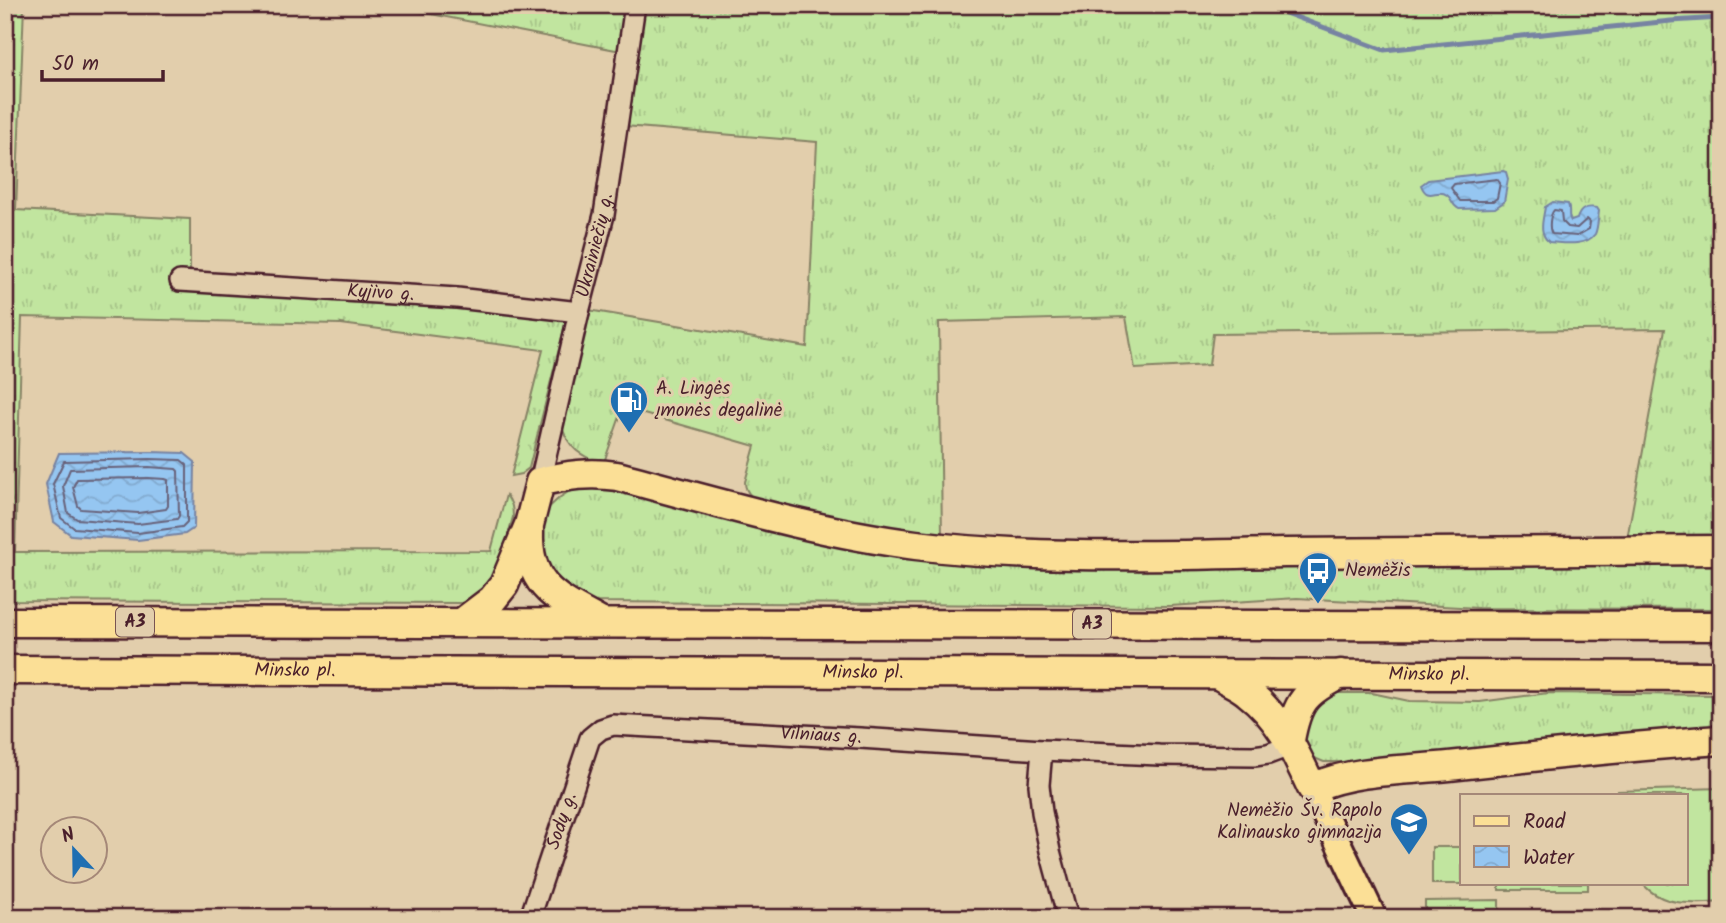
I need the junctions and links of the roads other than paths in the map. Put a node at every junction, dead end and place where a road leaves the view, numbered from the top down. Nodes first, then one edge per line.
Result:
1 (635, 5) edge
2 (180, 281) dead end
3 (579, 312) junction
4 (540, 482) junction
5 (529, 525) junction
6 (1721, 550) edge
7 (5, 622) edge
8 (463, 622) junction
9 (601, 623) junction
10 (1721, 626) edge
11 (5, 670) edge
12 (1216, 674) junction
13 (1341, 674) junction
14 (1721, 676) edge
15 (601, 729) joint
16 (1721, 740) edge
17 (1291, 743) junction
18 (1042, 750) junction
19 (1312, 788) junction
20 (530, 918) edge
21 (1068, 918) edge
22 (1374, 918) edge

1 - 3 street, Ukrainiečių g.
2 - 3 street, Kyjivo g.
3 - 4 street, Ukrainiečių g.
4 - 5 highway
4 - 6 highway
5 - 8 highway
5 - 9 highway
7 - 8 highway, A3
8 - 9 highway, A3
9 - 10 highway, A3
11 - 12 highway, Minsko pl.
12 - 13 highway, Minsko pl.
12 - 17 highway
13 - 14 highway, Minsko pl.
13 - 17 highway
15 - 18 street, Vilniaus g.
15 - 20 street, Sodų g.
16 - 19 highway
17 - 18 street, Vilniaus g.
17 - 19 highway
18 - 21 street
19 - 22 main road

